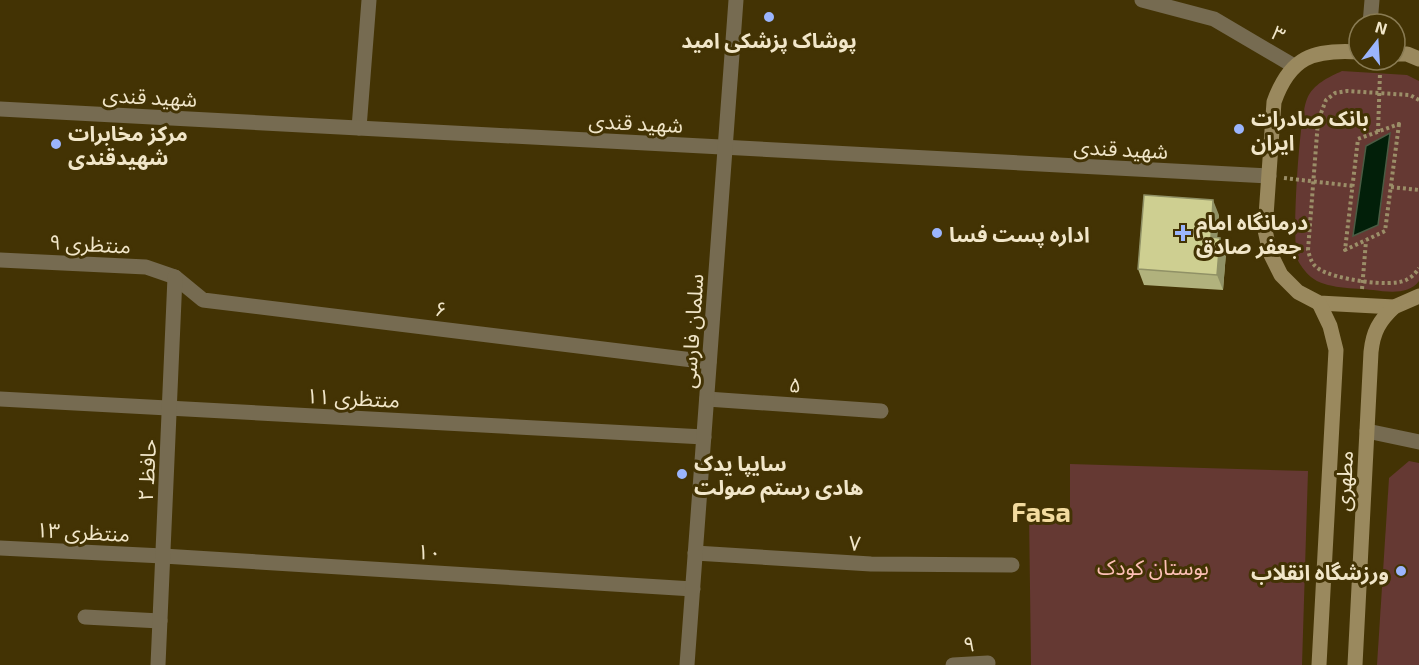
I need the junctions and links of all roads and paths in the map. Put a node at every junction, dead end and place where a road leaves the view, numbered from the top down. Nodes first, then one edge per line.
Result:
1 (369, 0) edge
2 (736, 0) edge
3 (1142, 0) edge
4 (1347, 51) edge
5 (1294, 66) junction
6 (1380, 73) dead end
7 (1379, 93) junction
8 (1419, 100) edge
9 (0, 110) edge
10 (359, 128) junction
11 (1378, 132) junction
12 (725, 148) junction
13 (1269, 177) junction
14 (1312, 181) junction
15 (1353, 186) junction
16 (1391, 187) junction
17 (1419, 190) edge
18 (1366, 240) junction
19 (0, 260) edge
20 (1419, 268) edge
21 (175, 277) junction
22 (1363, 281) junction
23 (1362, 289) dead end
24 (1419, 296) edge
25 (1319, 303) junction
26 (1394, 307) junction
27 (710, 362) junction
28 (0, 399) edge
29 (707, 399) junction
30 (170, 408) junction
31 (881, 411) dead end
32 (1367, 431) junction
33 (704, 437) junction
34 (1419, 442) edge
35 (0, 549) edge
36 (695, 553) junction
37 (163, 556) junction
38 (1012, 565) dead end
39 (693, 589) junction
40 (85, 617) dead end
41 (160, 621) junction
42 (988, 663) dead end
43 (158, 665) edge
44 (687, 665) edge
45 (953, 665) edge
46 (1319, 665) edge
47 (1355, 665) edge

1 - 10 street
2 - 12 street, سلمان فارسی
3 - 5 street, ۳
4 - 5 main road
5 - 13 main road
6 - 7 path
7 - 8 path
7 - 11 path
7 - 14 path
9 - 10 street, شهید قندی
10 - 12 street, شهید قندی
11 - 15 path
11 - 16 path
12 - 13 street, شهید قندی
12 - 27 street, سلمان فارسی
13 - 14 path
13 - 25 main road
14 - 15 path
14 - 22 path
15 - 18 path
16 - 17 path
16 - 18 path
18 - 22 path
19 - 21 street, منتظری ۹
20 - 22 path
21 - 27 street, ۶
21 - 30 street, حافظ ۲
22 - 23 path
24 - 26 main road
25 - 26 main road
25 - 46 main road, مطهری
26 - 32 main road, مطهری
27 - 29 street, سلمان فارسی
28 - 30 street, منتظری ۱۱
29 - 31 street, ۵
29 - 33 street, سلمان فارسی
30 - 33 street, منتظری ۱۱
30 - 37 street, حافظ ۲
32 - 34 street
32 - 47 main road, مطهری
33 - 36 street, سلمان فارسی
35 - 37 street, منتظری ۱۳
36 - 38 street, ۷
36 - 39 street, سلمان فارسی
37 - 39 street, ۱۰
37 - 41 street, حافظ ۲
39 - 44 street, سلمان فارسی
40 - 41 street
41 - 43 street, حافظ ۲
42 - 45 street, ۹

